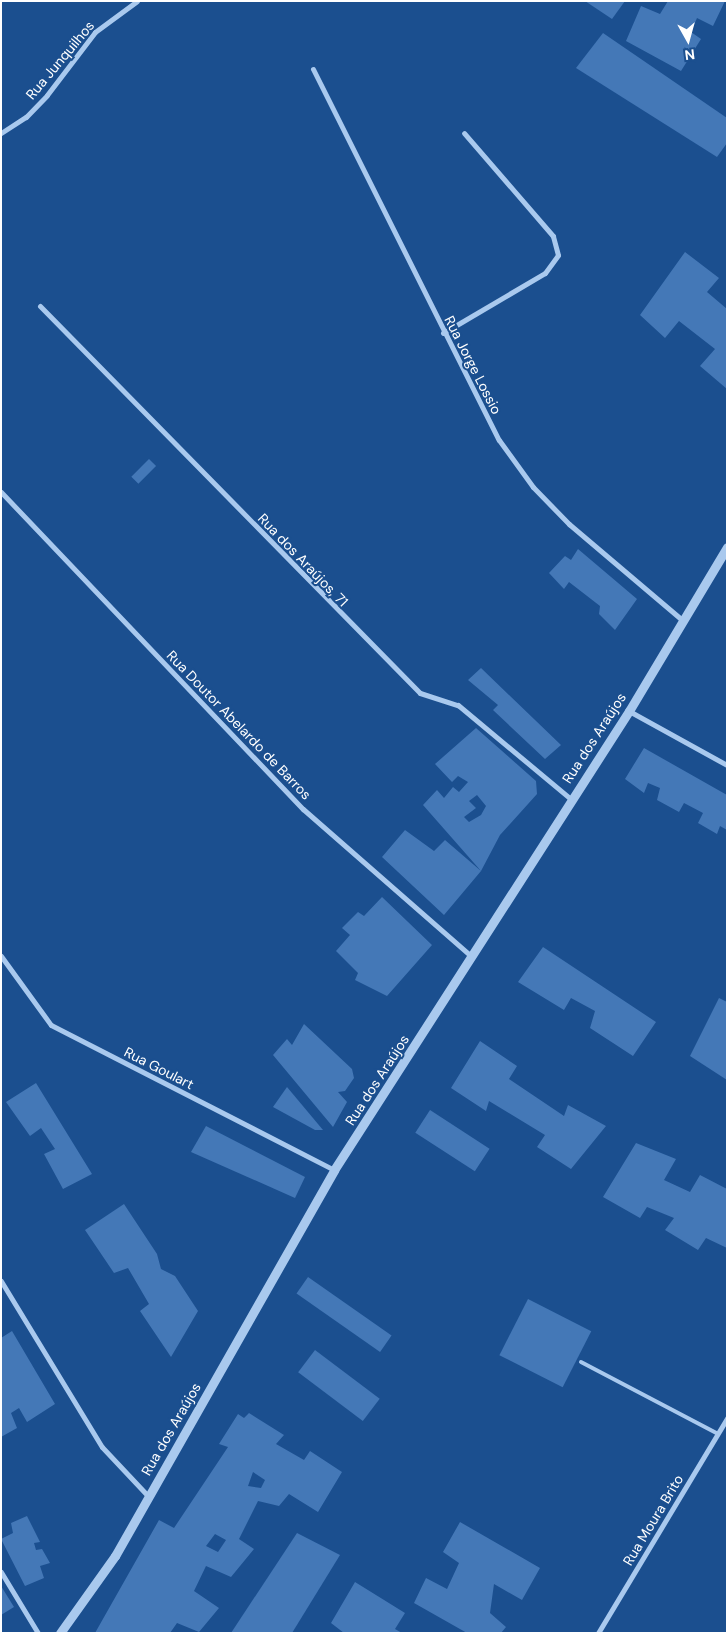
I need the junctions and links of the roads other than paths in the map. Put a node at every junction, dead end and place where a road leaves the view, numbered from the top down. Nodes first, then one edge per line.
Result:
1 (137, 1) edge
2 (313, 69) dead end
3 (1, 133) edge
4 (464, 133) dead end
5 (40, 306) dead end
6 (444, 333) junction
7 (1, 492) edge
8 (727, 547) edge
9 (682, 620) junction
10 (629, 711) junction
11 (727, 765) edge
12 (571, 799) junction
13 (1, 956) edge
14 (473, 958) junction
15 (334, 1170) junction
16 (1, 1281) edge
17 (581, 1362) dead end
18 (727, 1418) edge
19 (718, 1434) junction
20 (149, 1497) junction
21 (1, 1572) edge
22 (38, 1633) edge
23 (60, 1633) edge
24 (598, 1633) edge

1 - 3 street, Rua Junquilhos
2 - 6 street, Rua Jorge Lossio
4 - 6 street
5 - 12 street, Rua dos Araújos, 71
6 - 9 street, Rua Jorge Lossio
7 - 14 street, Rua Doutor Abelardo de Barros
8 - 9 street, Rua dos Araújos
9 - 10 street, Rua dos Araújos
10 - 11 street
10 - 12 street, Rua dos Araújos
12 - 14 street, Rua dos Araújos
13 - 15 street, Rua Goulart
14 - 15 street, Rua dos Araújos
15 - 20 street, Rua dos Araújos
16 - 20 street
17 - 19 lane
18 - 19 street, Rua Moura Brito
19 - 24 street, Rua Moura Brito
20 - 23 street, Rua dos Araújos
21 - 22 street

